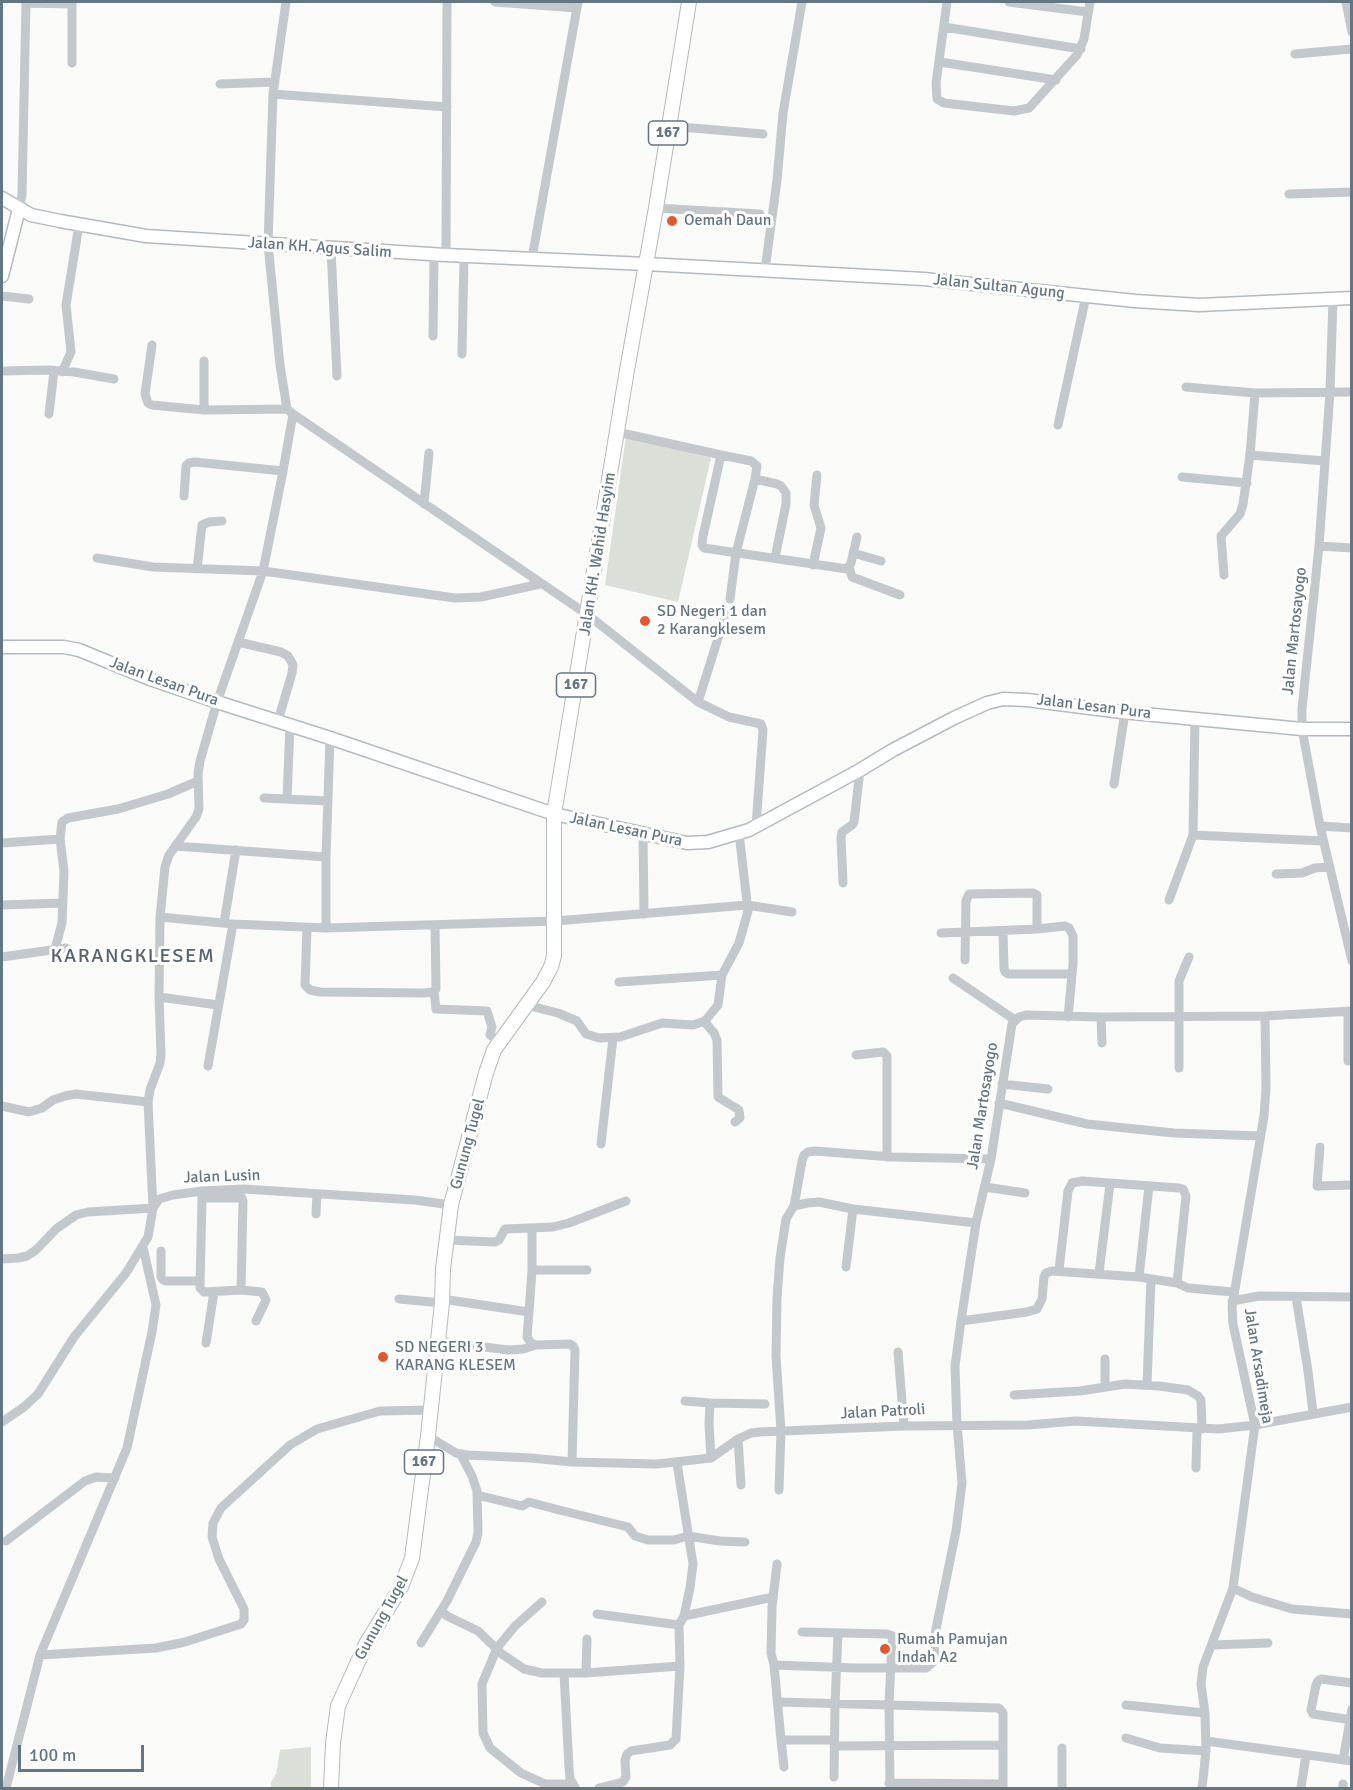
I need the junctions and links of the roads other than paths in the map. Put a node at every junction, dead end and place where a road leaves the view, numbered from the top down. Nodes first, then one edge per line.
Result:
1 (26, 2) edge
2 (286, 2) edge
3 (447, 2) edge
4 (495, 2) edge
5 (689, 2) edge
6 (802, 2) edge
7 (947, 2) edge
8 (1009, 2) edge
9 (1090, 2) edge
10 (1346, 2) edge
11 (578, 4) edge
12 (1088, 12) junction
13 (944, 27) junction
14 (1352, 32) edge
15 (1081, 49) junction
16 (1352, 49) edge
17 (1295, 54) dead end
18 (940, 62) junction
19 (72, 63) dead end
20 (1056, 80) junction
21 (275, 82) junction
22 (220, 84) dead end
23 (273, 94) junction
24 (447, 107) junction
25 (669, 126) junction
26 (763, 134) dead end
27 (1352, 192) edge
28 (1289, 194) dead end
29 (2, 198) edge
30 (656, 208) junction
31 (19, 209) junction
32 (760, 214) dead end
33 (79, 225) junction
34 (268, 244) junction
35 (331, 249) junction
36 (440, 255) junction
37 (464, 256) junction
38 (532, 258) junction
39 (646, 264) junction
40 (765, 270) junction
41 (2, 276) edge
42 (2, 296) edge
43 (1086, 296) junction
44 (1352, 298) edge
45 (29, 299) dead end
46 (1333, 299) junction
47 (433, 336) dead end
48 (152, 345) dead end
49 (462, 354) dead end
50 (204, 362) dead end
51 (2, 371) edge
52 (58, 371) junction
53 (337, 376) dead end
54 (114, 379) dead end
55 (1186, 387) dead end
56 (1330, 392) junction
57 (1352, 392) edge
58 (1255, 393) junction
59 (204, 410) junction
60 (290, 411) junction
61 (49, 414) dead end
62 (1058, 426) dead end
63 (618, 432) junction
64 (429, 453) dead end
65 (721, 455) junction
66 (1250, 455) junction
67 (1325, 461) junction
68 (284, 471) junction
69 (817, 475) dead end
70 (1182, 477) dead end
71 (755, 479) junction
72 (1246, 483) junction
73 (184, 496) dead end
74 (424, 504) junction
75 (222, 521) dead end
76 (856, 537) dead end
77 (1319, 546) junction
78 (1352, 548) edge
79 (736, 552) junction
80 (853, 553) junction
81 (97, 558) dead end
82 (775, 558) junction
83 (881, 561) dead end
84 (813, 565) junction
85 (849, 567) junction
86 (196, 568) junction
87 (263, 571) junction
88 (1224, 575) dead end
89 (540, 584) junction
90 (900, 595) dead end
91 (730, 599) dead end
92 (726, 613) dead end
93 (588, 615) junction
94 (238, 642) junction
95 (2, 647) edge
96 (217, 702) junction
97 (698, 702) junction
98 (1125, 712) junction
99 (1195, 719) junction
100 (278, 721) junction
101 (290, 725) junction
102 (1302, 729) junction
103 (1352, 729) edge
104 (330, 738) junction
105 (860, 770) junction
106 (198, 781) junction
107 (1114, 783) dead end
108 (264, 798) dead end
109 (286, 799) junction
110 (328, 801) junction
111 (554, 814) junction
112 (756, 826) junction
113 (1320, 826) junction
114 (1352, 828) edge
115 (643, 833) junction
116 (739, 833) junction
117 (1193, 835) junction
118 (60, 838) junction
119 (1323, 840) junction
120 (2, 843) edge
121 (175, 846) junction
122 (236, 850) junction
123 (326, 857) junction
124 (1330, 867) junction
125 (1276, 874) dead end
126 (843, 883) dead end
127 (1169, 900) dead end
128 (62, 903) junction
129 (2, 905) edge
130 (747, 905) junction
131 (792, 912) dead end
132 (644, 914) junction
133 (160, 917) junction
134 (556, 921) junction
135 (228, 923) junction
136 (435, 925) junction
137 (308, 928) junction
138 (326, 928) junction
139 (1037, 929) junction
140 (1003, 931) junction
141 (966, 932) junction
142 (941, 933) dead end
143 (66, 948) dead end
144 (55, 949) junction
145 (2, 957) edge
146 (1189, 957) dead end
147 (965, 960) dead end
148 (1352, 961) edge
149 (1072, 974) junction
150 (722, 975) junction
151 (952, 978) dead end
152 (619, 982) dead end
153 (435, 991) junction
154 (159, 997) junction
155 (218, 1005) junction
156 (526, 1005) junction
157 (1350, 1011) edge
158 (1265, 1016) junction
159 (1068, 1017) junction
160 (1101, 1017) junction
161 (1178, 1017) junction
162 (1015, 1020) junction
163 (704, 1022) junction
164 (613, 1038) junction
165 (499, 1041) junction
166 (1102, 1043) dead end
167 (856, 1055) dead end
168 (1348, 1061) dead end
169 (208, 1066) dead end
170 (1179, 1068) dead end
171 (1002, 1084) junction
172 (1048, 1089) dead end
173 (482, 1090) joint
174 (148, 1102) junction
175 (999, 1103) junction
176 (2, 1106) edge
177 (735, 1122) dead end
178 (1260, 1136) junction
179 (601, 1144) dead end
180 (1320, 1147) dead end
181 (887, 1157) junction
182 (991, 1159) junction
183 (1110, 1184) junction
184 (1352, 1185) edge
185 (1149, 1186) junction
186 (986, 1187) junction
187 (1025, 1193) dead end
188 (317, 1194) junction
189 (202, 1195) junction
190 (626, 1201) dead end
191 (451, 1205) junction
192 (794, 1206) junction
193 (153, 1208) junction
194 (853, 1209) junction
195 (316, 1214) dead end
196 (976, 1223) junction
197 (532, 1228) junction
198 (446, 1240) junction
199 (142, 1247) junction
200 (161, 1251) dead end
201 (2, 1259) edge
202 (846, 1267) dead end
203 (532, 1270) junction
204 (587, 1270) dead end
205 (1059, 1270) junction
206 (1099, 1273) junction
207 (1139, 1278) junction
208 (1151, 1279) junction
209 (200, 1281) junction
210 (1177, 1282) junction
211 (242, 1290) junction
212 (214, 1292) junction
213 (1233, 1297) junction
214 (1296, 1297) junction
215 (1352, 1297) edge
216 (399, 1299) dead end
217 (442, 1301) junction
218 (529, 1312) junction
219 (256, 1321) dead end
220 (961, 1321) junction
221 (438, 1341) junction
222 (206, 1343) dead end
223 (536, 1345) junction
224 (898, 1352) dead end
225 (1105, 1359) dead end
226 (1147, 1384) junction
227 (1105, 1386) junction
228 (1014, 1395) dead end
229 (685, 1401) dead end
230 (710, 1403) junction
231 (765, 1404) dead end
232 (1352, 1407) edge
233 (430, 1410) junction
234 (1313, 1413) junction
235 (2, 1422) edge
236 (957, 1424) junction
237 (1254, 1425) junction
238 (904, 1426) junction
239 (1200, 1429) junction
240 (781, 1431) junction
241 (428, 1436) junction
242 (738, 1439) junction
243 (461, 1455) junction
244 (711, 1458) junction
245 (572, 1462) junction
246 (677, 1463) junction
247 (1196, 1468) dead end
248 (115, 1478) junction
249 (741, 1485) dead end
250 (779, 1490) dead end
251 (477, 1495) junction
252 (688, 1536) junction
253 (6, 1542) dead end
254 (745, 1542) dead end
255 (777, 1564) dead end
256 (1233, 1588) junction
257 (773, 1597) junction
258 (542, 1602) dead end
259 (441, 1611) junction
260 (597, 1614) dead end
261 (1352, 1614) edge
262 (684, 1616) junction
263 (679, 1625) junction
264 (802, 1632) dead end
265 (838, 1633) junction
266 (898, 1638) junction
267 (587, 1639) dead end
268 (934, 1639) junction
269 (421, 1642) dead end
270 (1268, 1643) dead end
271 (1212, 1646) junction
272 (497, 1648) junction
273 (40, 1654) junction
274 (774, 1665) junction
275 (680, 1666) junction
276 (837, 1666) junction
277 (891, 1667) junction
278 (586, 1673) junction
279 (564, 1674) junction
280 (1352, 1683) edge
281 (778, 1702) junction
282 (889, 1704) junction
283 (835, 1705) junction
284 (1126, 1705) dead end
285 (1352, 1709) edge
286 (1205, 1713) junction
287 (1351, 1720) edge
288 (1126, 1738) dead end
289 (781, 1740) junction
290 (834, 1743) junction
291 (1003, 1745) junction
292 (889, 1746) junction
293 (1206, 1746) junction
294 (1062, 1748) dead end
295 (1306, 1755) junction
296 (1347, 1761) edge
297 (784, 1767) dead end
298 (834, 1777) dead end
299 (575, 1786) edge
300 (890, 1786) edge
301 (1003, 1786) edge
302 (6, 1788) edge
303 (331, 1788) edge
304 (599, 1788) edge
305 (1062, 1788) edge
306 (1202, 1788) edge
307 (1301, 1788) edge

1 - 19 street
1 - 31 street
2 - 21 street
3 - 24 street
4 - 11 street
5 - 25 main road, Jalan KH. Wahid Hasyim / 167
6 - 40 street
7 - 13 street
8 - 12 street
9 - 12 street
10 - 14 street
11 - 38 street
12 - 15 street
13 - 15 street
13 - 18 street
15 - 20 street
16 - 17 street
18 - 20 street
18 - 20 street
21 - 22 street
21 - 23 street
23 - 24 street
23 - 34 street
24 - 36 street
25 - 26 street
25 - 30 main road, Jalan KH. Wahid Hasyim / 167
27 - 28 street
29 - 31 street, Jalan KH. Agus Salim
30 - 32 street
30 - 39 main road, Jalan KH. Wahid Hasyim / 167
31 - 33 street, Jalan KH. Agus Salim
31 - 41 street
33 - 34 street, Jalan KH. Agus Salim
33 - 52 street
34 - 35 street, Jalan KH. Agus Salim
34 - 60 street
35 - 36 street, Jalan KH. Agus Salim
35 - 53 street
36 - 37 street, Jalan KH. Agus Salim
36 - 47 street
37 - 38 street, Jalan KH. Agus Salim
37 - 49 street
38 - 39 street, Jalan KH. Agus Salim
39 - 40 street, Jalan Sultan Agung
39 - 63 main road, Jalan KH. Wahid Hasyim / 167
40 - 43 street, Jalan Sultan Agung
42 - 45 street
43 - 46 street, Jalan Sultan Agung
43 - 62 street
44 - 46 street, Jalan Sultan Agung
46 - 56 street, Jalan Martosayogo
48 - 59 street
50 - 59 street
51 - 52 street
52 - 54 street
52 - 61 street
55 - 58 street
56 - 57 street
56 - 58 street
56 - 67 street, Jalan Martosayogo
58 - 66 street
59 - 60 street
60 - 68 street
60 - 74 street
63 - 65 street
63 - 93 main road, Jalan KH. Wahid Hasyim / 167
64 - 74 street
65 - 71 street
65 - 79 street
66 - 67 street
66 - 72 street
67 - 77 street, Jalan Martosayogo
68 - 73 street
68 - 87 street
69 - 84 street
70 - 72 street
71 - 79 street
71 - 82 street
72 - 88 street
74 - 89 street
75 - 86 street
76 - 80 street
77 - 78 street
77 - 102 street, Jalan Martosayogo
79 - 82 street
79 - 91 street
80 - 83 street
80 - 85 street
81 - 86 street
82 - 84 street
84 - 85 street
85 - 90 street
86 - 87 street
87 - 89 street
87 - 94 street
89 - 93 street
92 - 97 street
93 - 97 street
93 - 111 main road, Jalan KH. Wahid Hasyim / 167
94 - 96 street
94 - 100 street
95 - 96 street, Jalan Lesan Pura
96 - 100 street, Jalan Lesan Pura
96 - 106 street
97 - 112 street
98 - 99 street, Jalan Lesan Pura
98 - 105 street, Jalan Lesan Pura
98 - 107 street
99 - 102 street, Jalan Lesan Pura
99 - 117 street
100 - 101 street, Jalan Lesan Pura
101 - 104 street, Jalan Lesan Pura
101 - 109 street
102 - 103 street, Jalan Lesan Pura
102 - 113 street, Jalan Martosayogo
104 - 110 street
104 - 111 street, Jalan Lesan Pura
105 - 112 street, Jalan Lesan Pura
105 - 126 street
106 - 118 street
106 - 121 street
108 - 109 street
109 - 110 street
110 - 123 street
111 - 115 street, Jalan Lesan Pura
111 - 134 main road, Jalan KH. Wahid Hasyim / 167
112 - 116 street, Jalan Lesan Pura
113 - 114 street
113 - 119 street, Jalan Martosayogo
115 - 116 street, Jalan Lesan Pura
115 - 132 street
116 - 130 street
117 - 119 street
117 - 127 street
118 - 120 street
118 - 128 street
119 - 124 street, Jalan Martosayogo
121 - 122 street
121 - 133 street
122 - 123 street
122 - 135 street
123 - 138 street
124 - 125 street
124 - 148 street, Jalan Martosayogo
128 - 129 street
128 - 144 street
130 - 131 street
130 - 132 street
130 - 150 street
132 - 134 street
133 - 135 street
133 - 154 street
134 - 136 street
134 - 156 main road, Jalan KH. Wahid Hasyim / 167
135 - 137 street
135 - 155 street
136 - 138 street
136 - 153 street
137 - 138 street
137 - 153 street
139 - 140 street
139 - 141 street
139 - 149 street
140 - 141 street
140 - 149 street
141 - 142 street
141 - 147 street
143 - 144 street
144 - 145 street
146 - 161 street
149 - 159 street
150 - 152 street
150 - 163 street
151 - 162 street
153 - 165 street
154 - 155 street
154 - 174 street
155 - 169 street
156 - 164 street
156 - 165 main road, Jalan KH. Wahid Hasyim / 167
157 - 158 street
157 - 168 street
158 - 161 street
158 - 178 street, Jalan Arsadimeja
159 - 160 street
159 - 162 street
160 - 161 street
160 - 166 street
161 - 170 street
162 - 171 street, Jalan Martosayogo
163 - 164 street
163 - 177 street
164 - 179 street
165 - 173 main road, Jalan KH. Wahid Hasyim / 167
167 - 181 street
171 - 172 street
171 - 175 street, Jalan Martosayogo
173 - 191 main road, Gunung Tugel / 167
174 - 176 street
174 - 193 street
175 - 178 street
175 - 182 street, Jalan Martosayogo
178 - 213 street, Jalan Arsadimeja
180 - 184 street
181 - 182 street
181 - 192 street
182 - 186 street, Jalan Martosayogo
183 - 185 street
183 - 205 street
183 - 206 street
185 - 207 street
185 - 210 street
186 - 187 street
186 - 196 street, Jalan Martosayogo
188 - 189 street, Jalan Lusin
188 - 191 street, Jalan Lusin
188 - 195 street
189 - 193 street, Jalan Lusin
189 - 209 street
189 - 211 street
190 - 197 street
191 - 198 main road, Gunung Tugel / 167
192 - 194 street
192 - 240 street
193 - 199 street
193 - 201 street
194 - 196 street
194 - 202 street
196 - 220 street, Jalan Martosayogo
197 - 198 street
197 - 203 street
198 - 217 main road, Gunung Tugel / 167
199 - 235 street
199 - 248 street
200 - 209 street
203 - 204 street
203 - 218 street
205 - 206 street
205 - 220 street
206 - 207 street
207 - 208 street
208 - 210 street
208 - 226 street
209 - 212 street
210 - 213 street
211 - 212 street
211 - 219 street
212 - 222 street
213 - 214 street
213 - 237 street, Jalan Arsadimeja
214 - 215 street
214 - 234 street
216 - 217 street
217 - 218 street
217 - 221 main road, Gunung Tugel / 167
218 - 223 street
220 - 236 street, Jalan Martosayogo
221 - 223 street
221 - 233 main road, Gunung Tugel / 167
223 - 245 street
224 - 238 street
225 - 227 street
226 - 227 street
226 - 239 street
227 - 228 street
229 - 230 street
230 - 231 street
230 - 244 street
232 - 234 street, Jalan Patroli
233 - 241 main road, Gunung Tugel / 167
233 - 273 street
234 - 237 street, Jalan Patroli
236 - 238 street, Jalan Patroli
236 - 239 street, Jalan Patroli
236 - 268 street, Jalan Martosayogo
237 - 239 street, Jalan Patroli
237 - 256 street, Jalan Arsadimeja
238 - 240 street, Jalan Patroli
239 - 247 street
240 - 242 street, Jalan Patroli
240 - 250 street
241 - 243 street, Jalan Patroli
241 - 303 main road, Gunung Tugel / 167
242 - 244 street, Jalan Patroli
242 - 249 street
243 - 245 street, Jalan Patroli
243 - 251 street
244 - 246 street, Jalan Patroli
245 - 246 street, Jalan Patroli
246 - 252 street
248 - 253 street
248 - 273 street
251 - 252 street
251 - 259 street
252 - 254 street
252 - 262 street
255 - 257 street
256 - 261 street
256 - 271 street, Jalan Arsadimeja
257 - 262 street
257 - 274 street
258 - 272 street
259 - 269 street
259 - 272 street
260 - 263 street
262 - 263 street
263 - 275 street
264 - 265 street
265 - 266 street
265 - 276 street
266 - 268 street
266 - 277 street
267 - 278 street
268 - 277 street, Jalan Martosayogo
270 - 271 street
271 - 286 street, Jalan Arsadimeja
272 - 279 street
272 - 299 street
273 - 302 street
274 - 276 street
274 - 281 street
275 - 278 street
275 - 304 street
276 - 277 street
276 - 283 street
277 - 282 street
278 - 279 street
279 - 299 street
280 - 287 street
281 - 283 street
281 - 289 street
282 - 283 street
282 - 291 street
282 - 292 street
283 - 290 street
284 - 286 street
285 - 287 street
286 - 293 street, Jalan Arsadimeja
287 - 296 street
288 - 293 street
289 - 290 street
289 - 297 street
290 - 292 street
290 - 298 street
291 - 292 street
291 - 301 street
292 - 300 street
293 - 295 street
293 - 306 street, Jalan Arsadimeja
294 - 305 street
295 - 296 street
295 - 307 street
300 - 301 street

